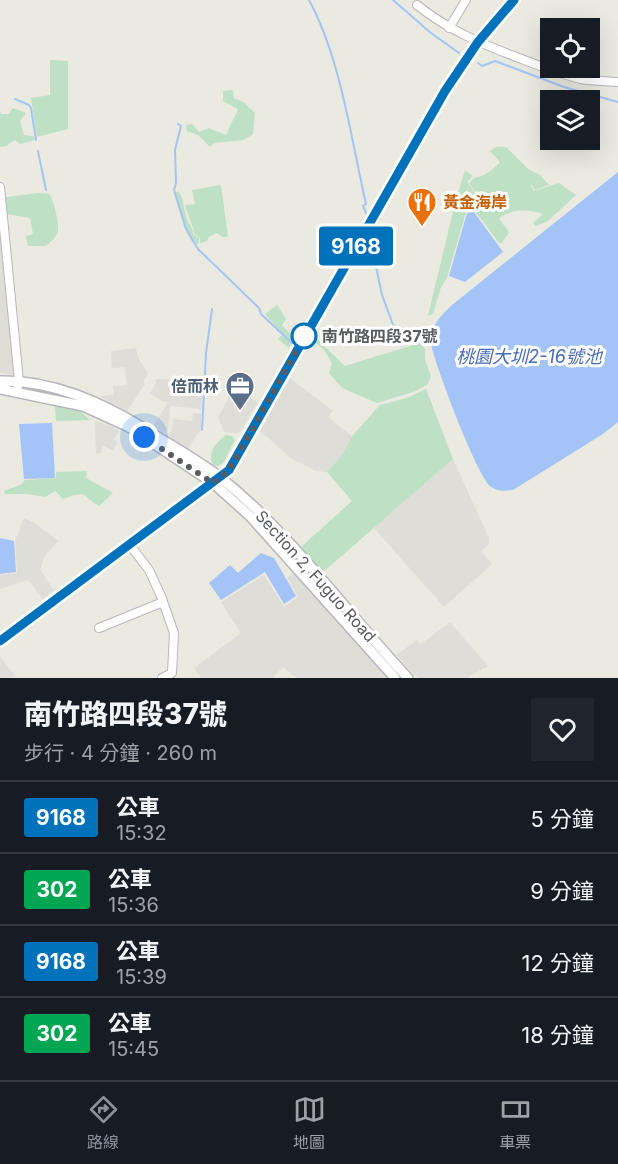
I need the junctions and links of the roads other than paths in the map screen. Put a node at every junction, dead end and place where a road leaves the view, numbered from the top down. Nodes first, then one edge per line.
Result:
1 (466, 0) edge
2 (514, 0) edge
3 (417, 5) dead end
4 (449, 28) junction
5 (478, 42) junction
6 (618, 82) edge
7 (0, 187) edge
8 (0, 381) edge
9 (19, 381) junction
10 (0, 389) edge
11 (17, 391) junction
12 (217, 480) junction
13 (130, 545) junction
14 (163, 602) junction
15 (99, 628) dead end
16 (0, 641) edge
17 (162, 678) edge
18 (395, 678) edge
19 (408, 678) edge

1 - 4 street
2 - 5 street
3 - 4 street
4 - 5 street
5 - 6 street
5 - 12 street
7 - 9 street
8 - 9 street
9 - 11 street
9 - 12 street
10 - 11 street
11 - 12 street
12 - 13 street
12 - 18 street, Section 2, Fuguo Road
12 - 19 street, Section 2, Fuguo Road
13 - 14 street
13 - 16 street
14 - 15 street
14 - 17 street

